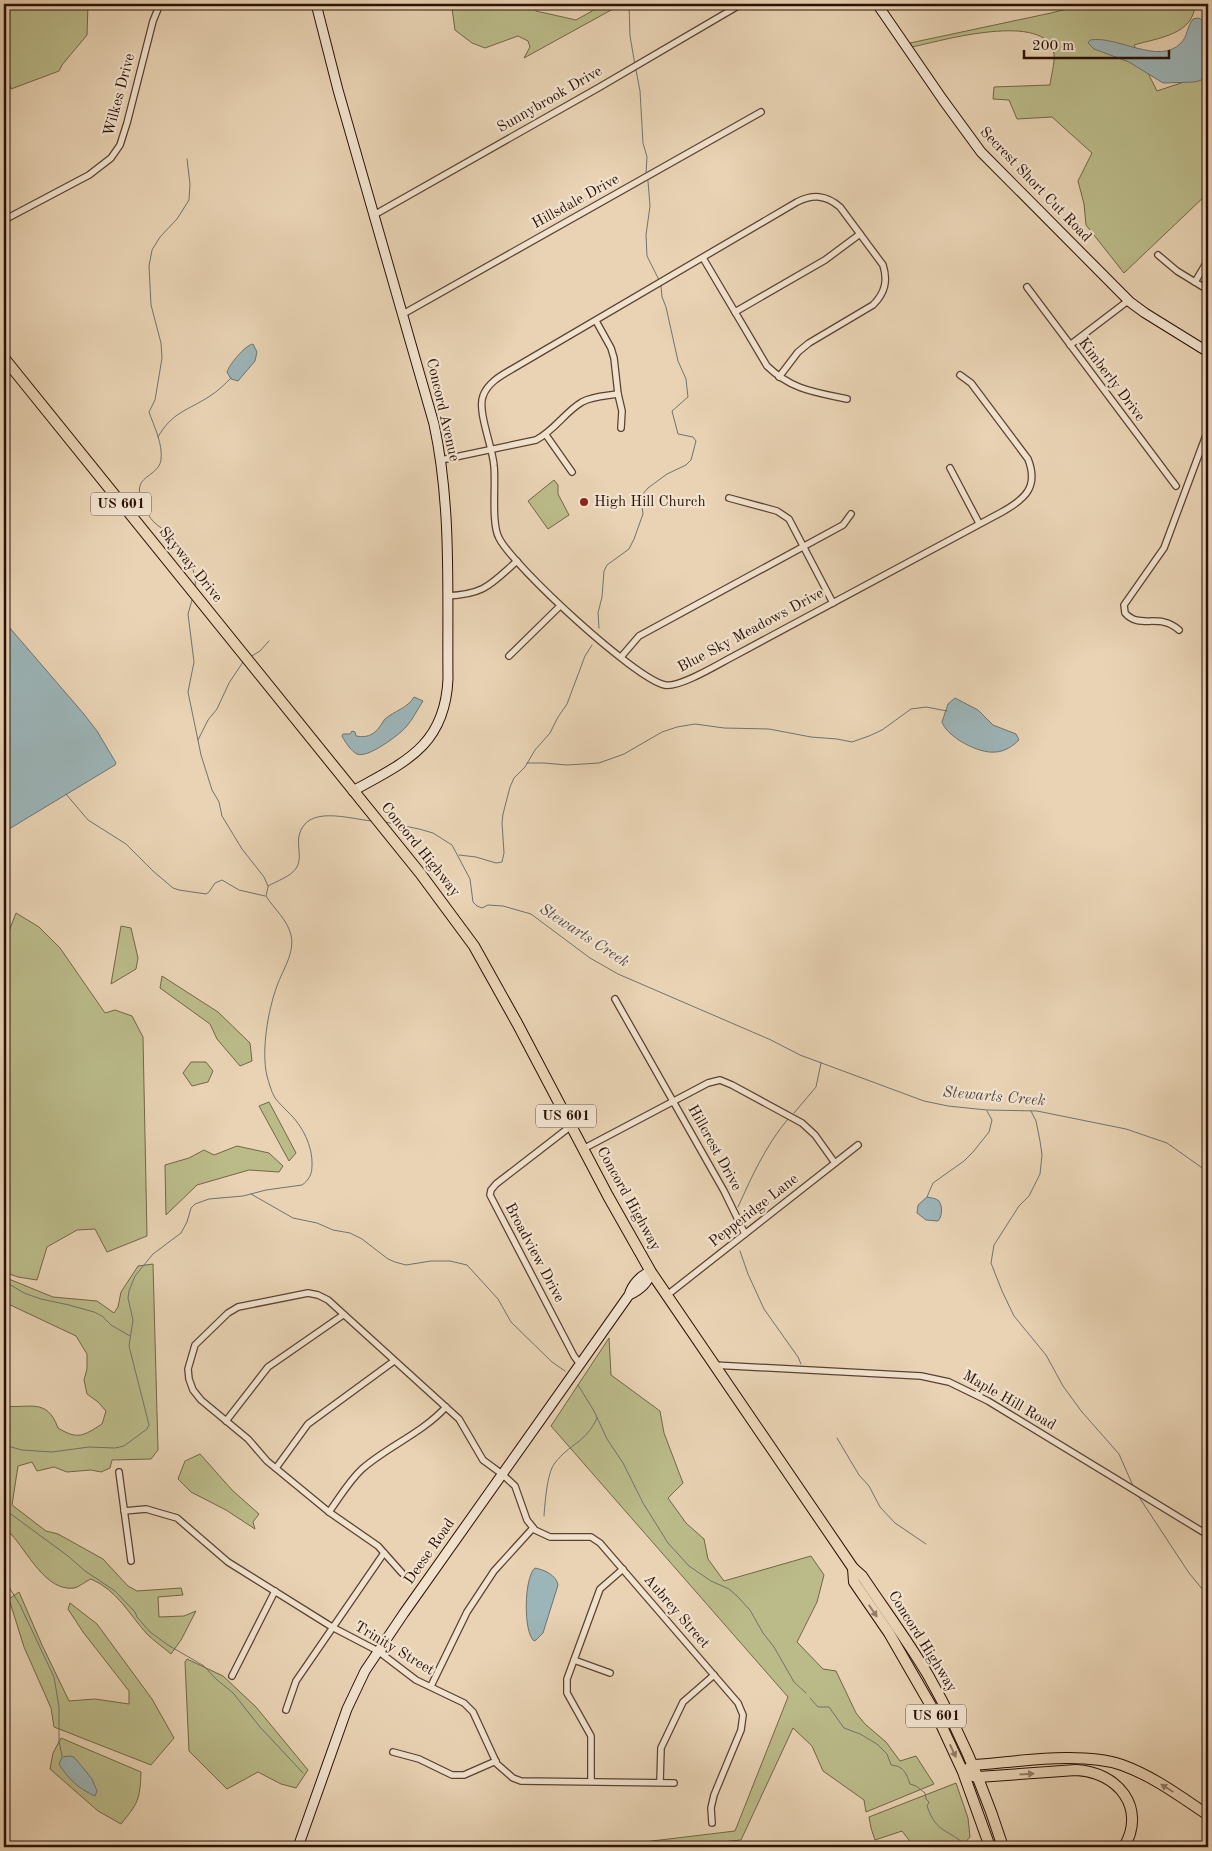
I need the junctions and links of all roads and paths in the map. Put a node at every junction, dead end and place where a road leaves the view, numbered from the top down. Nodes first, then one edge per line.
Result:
1 (160, 4) edge
2 (316, 4) edge
3 (877, 4) edge
4 (738, 6) dead end
5 (761, 112) dead end
6 (374, 215) junction
7 (4, 220) edge
8 (860, 234) junction
9 (1158, 255) dead end
10 (703, 258) junction
11 (1208, 260) edge
12 (1195, 282) junction
13 (1027, 287) dead end
14 (1208, 290) edge
15 (1129, 300) junction
16 (735, 312) junction
17 (403, 314) junction
18 (596, 321) junction
19 (1070, 344) junction
20 (1208, 352) edge
21 (4, 358) edge
22 (960, 375) dead end
23 (778, 377) junction
24 (618, 394) junction
25 (847, 399) dead end
26 (621, 428) dead end
27 (1208, 430) edge
28 (546, 435) junction
29 (492, 450) junction
30 (441, 460) junction
31 (950, 468) dead end
32 (572, 472) dead end
33 (1176, 486) dead end
34 (730, 498) dead end
35 (851, 514) dead end
36 (979, 523) junction
37 (804, 546) junction
38 (517, 561) junction
39 (447, 596) junction
40 (833, 603) junction
41 (560, 606) junction
42 (1179, 630) dead end
43 (509, 656) dead end
44 (621, 658) junction
45 (353, 791) junction
46 (615, 999) dead end
47 (673, 1102) junction
48 (571, 1126) junction
49 (858, 1145) dead end
50 (583, 1149) junction
51 (835, 1163) junction
52 (746, 1234) junction
53 (652, 1272) junction
54 (666, 1296) junction
55 (343, 1315) junction
56 (394, 1361) junction
57 (580, 1364) junction
58 (713, 1365) junction
59 (446, 1407) junction
60 (226, 1420) junction
61 (276, 1468) junction
62 (119, 1472) dead end
63 (502, 1474) junction
64 (124, 1510) junction
65 (330, 1512) junction
66 (533, 1528) junction
67 (1208, 1535) edge
68 (384, 1553) junction
69 (131, 1561) dead end
70 (852, 1568) junction
71 (623, 1569) junction
72 (402, 1572) dead end
73 (275, 1590) junction
74 (332, 1627) junction
75 (378, 1652) junction
76 (574, 1660) junction
77 (610, 1673) dead end
78 (714, 1675) junction
79 (232, 1676) dead end
80 (431, 1686) junction
81 (286, 1710) dead end
82 (393, 1752) dead end
83 (496, 1761) junction
84 (973, 1765) junction
85 (963, 1772) junction
86 (978, 1777) junction
87 (591, 1781) junction
88 (660, 1782) junction
89 (674, 1783) dead end
90 (1208, 1815) edge
91 (712, 1823) dead end
92 (298, 1847) edge
93 (990, 1847) edge
94 (1003, 1847) edge
95 (1124, 1847) edge

1 - 7 street, Wilkes Drive
2 - 6 street, Concord Avenue
3 - 15 street, Secrest Short Cut Road
4 - 6 street, Sunnybrook Drive
5 - 17 street, Hillsdale Drive
6 - 17 street, Concord Avenue
8 - 10 street, Blue Sky Meadows Drive
8 - 16 street
8 - 23 street, Blue Sky Meadows Drive
9 - 12 street
10 - 16 street
10 - 18 street, Blue Sky Meadows Drive
11 - 12 street
12 - 14 street
13 - 19 street, Kimberly Drive
15 - 19 street
15 - 20 street, Secrest Short Cut Road
16 - 23 street
17 - 30 street, Concord Avenue
18 - 24 street
18 - 29 street, Blue Sky Meadows Drive
19 - 33 street, Kimberly Drive
21 - 45 highway, Skyway Drive / US 601
22 - 36 street, Blue Sky Meadows Drive
23 - 25 street
24 - 26 street
24 - 28 street
27 - 42 street
28 - 29 street
28 - 32 street
29 - 30 street
29 - 38 street, Blue Sky Meadows Drive
30 - 39 street, Concord Avenue
31 - 36 street
34 - 37 street
35 - 37 street
36 - 40 street, Blue Sky Meadows Drive
37 - 40 street
37 - 44 street
38 - 39 street
38 - 41 street, Blue Sky Meadows Drive
39 - 45 street, Concord Avenue
40 - 44 street, Blue Sky Meadows Drive
41 - 43 street
41 - 44 street, Blue Sky Meadows Drive
45 - 48 highway, Concord Highway / US 601
46 - 47 street, Hillcrest Drive
47 - 50 street
47 - 51 street
47 - 52 street, Hillcrest Drive
48 - 50 highway, Concord Highway / US 601
48 - 57 street, Broadview Drive
49 - 51 street, Pepperidge Lane
50 - 53 highway, Concord Highway / US 601
51 - 52 street, Pepperidge Lane
52 - 54 street, Pepperidge Lane
53 - 54 highway, Concord Highway / US 601
53 - 57 street, Deese Road
54 - 58 highway, Concord Highway / US 601
55 - 56 street
55 - 60 street
55 - 60 street
56 - 59 street
56 - 61 street
57 - 63 street, Deese Road
58 - 67 street, Maple Hill Road
58 - 70 highway, Concord Highway / US 601
59 - 63 street
59 - 65 street
60 - 61 street
61 - 65 street
62 - 64 street
63 - 66 street
63 - 75 street, Deese Road
64 - 69 street
64 - 73 street, Trinity Street
65 - 68 street
66 - 71 street, Aubrey Street
66 - 80 street
68 - 72 street
68 - 74 street
70 - 84 highway, Concord Highway / US 601
70 -> 85 highway, Concord Highway / US 601
71 - 76 street
71 - 78 street, Aubrey Street
73 - 74 street, Trinity Street
73 - 79 street
74 - 75 street, Trinity Street
74 - 81 street
75 - 80 street, Trinity Street
75 - 92 street, Deese Road
76 - 77 street
76 - 87 street
78 - 88 street
78 - 91 street, Aubrey Street
80 - 83 street, Trinity Street
82 - 83 street
83 - 87 street, Trinity Street
84 - 85 highway
84 - 86 highway, Concord Highway / US 601
90 -> 84 highway
85 - 86 highway
85 - 93 highway, Concord Highway / US 601
86 - 94 highway, Concord Highway / US 601
86 -> 95 highway
87 - 88 street, Trinity Street
88 - 89 street, Trinity Street

